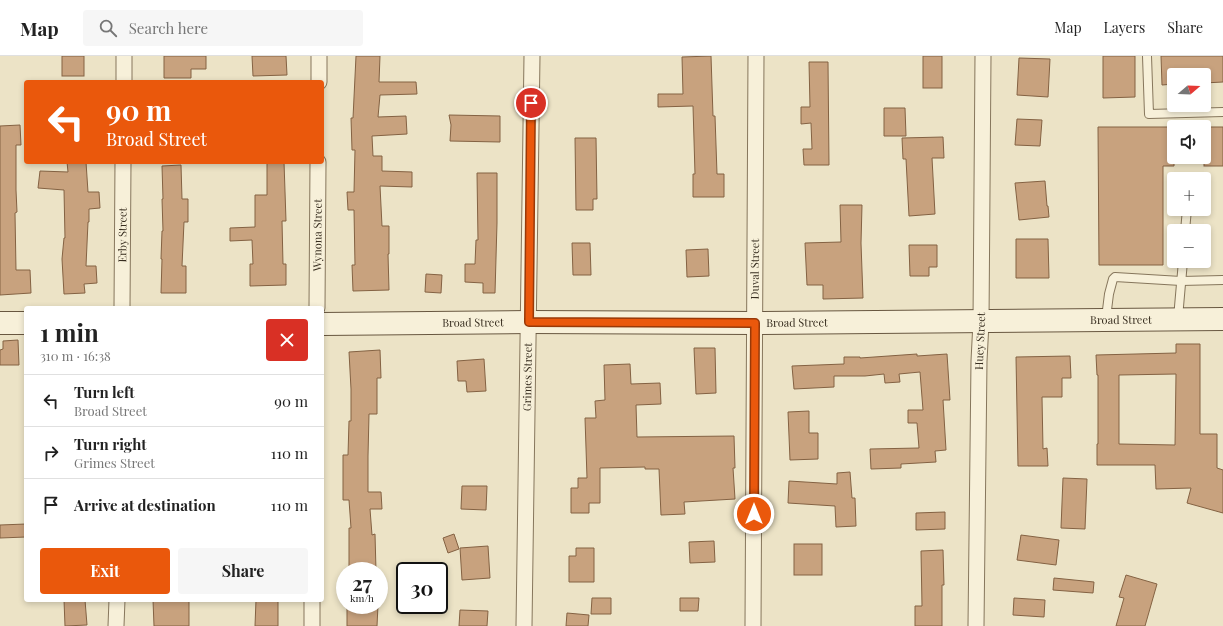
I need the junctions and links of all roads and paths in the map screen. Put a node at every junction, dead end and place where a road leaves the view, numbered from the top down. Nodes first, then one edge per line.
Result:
1 (124, 56) edge
2 (319, 56) edge
3 (532, 56) edge
4 (756, 56) edge
5 (983, 56) edge
6 (1147, 56) edge
7 (124, 80) edge
8 (319, 80) edge
9 (1223, 112) edge
10 (123, 164) edge
11 (318, 164) edge
12 (1182, 268) edge
13 (1223, 280) edge
14 (1181, 281) junction
15 (122, 306) edge
16 (317, 306) edge
17 (1223, 319) edge
18 (1106, 320) junction
19 (1178, 320) junction
20 (529, 322) junction
21 (981, 322) junction
22 (0, 323) edge
23 (24, 323) edge
24 (755, 323) junction
25 (324, 324) edge
26 (117, 602) edge
27 (312, 602) edge
28 (116, 626) edge
29 (312, 626) edge
30 (524, 626) edge
31 (753, 626) edge
32 (976, 626) edge

1 - 7 street
2 - 8 street
3 - 20 street, Grimes Street
4 - 24 street, Duval Street
5 - 21 street, Huey Street
6 - 9 lane
10 - 15 street, Erby Street
11 - 16 street, Wynona Street
12 - 14 lane
13 - 14 lane
14 - 18 lane
14 - 19 lane
17 - 19 street, Broad Street
18 - 19 street, Broad Street
18 - 21 street, Broad Street
20 - 24 street, Broad Street
20 - 25 street, Broad Street
20 - 30 street, Grimes Street
21 - 24 street, Broad Street
21 - 32 street, Huey Street
22 - 23 street
24 - 31 street, Duval Street
26 - 28 street
27 - 29 street

